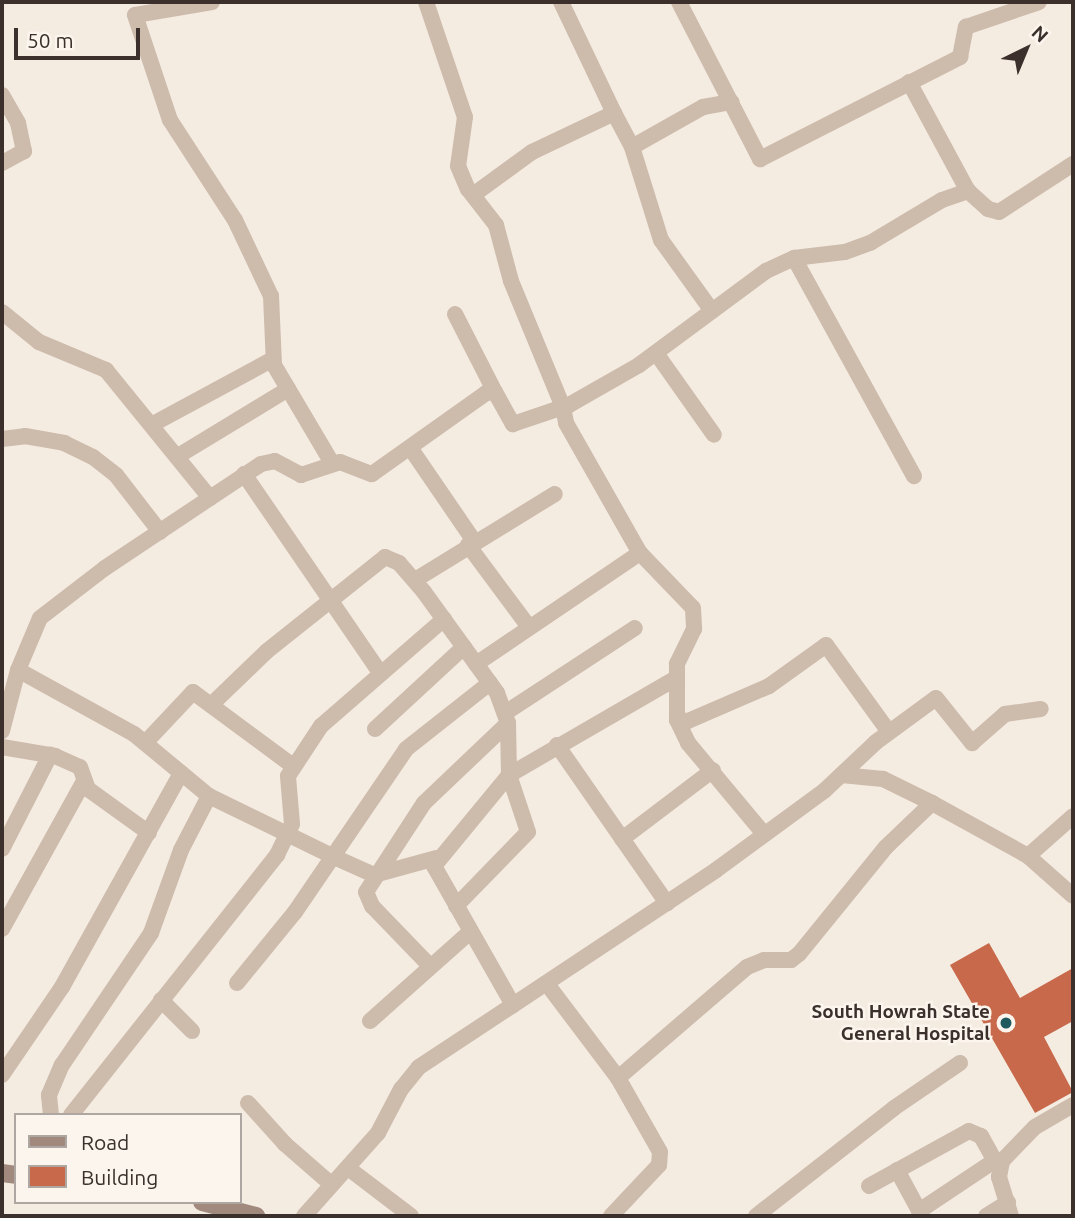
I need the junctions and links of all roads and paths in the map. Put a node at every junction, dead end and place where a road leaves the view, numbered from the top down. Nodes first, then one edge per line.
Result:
1 (212, 2) edge
2 (426, 2) edge
3 (561, 2) edge
4 (679, 2) edge
5 (1039, 2) edge
6 (909, 82) junction
7 (2, 95) edge
8 (732, 102) junction
9 (614, 113) junction
10 (632, 147) junction
11 (2, 163) edge
12 (1073, 164) edge
13 (968, 191) junction
14 (473, 195) junction
15 (794, 258) junction
16 (712, 312) junction
17 (2, 313) edge
18 (455, 314) dead end
19 (656, 352) junction
20 (273, 359) junction
21 (288, 389) junction
22 (495, 392) junction
23 (564, 407) junction
24 (153, 424) junction
25 (714, 435) dead end
26 (2, 439) edge
27 (411, 449) junction
28 (178, 456) junction
29 (332, 463) junction
30 (244, 474) junction
31 (914, 476) dead end
32 (555, 494) dead end
33 (209, 498) junction
34 (160, 532) junction
35 (471, 543) junction
36 (640, 553) junction
37 (415, 580) junction
38 (330, 600) junction
39 (444, 620) junction
40 (529, 627) junction
41 (635, 628) dead end
42 (464, 647) junction
43 (476, 664) junction
44 (18, 670) junction
45 (381, 674) junction
46 (676, 678) junction
47 (490, 683) junction
48 (212, 704) junction
49 (1041, 709) dead end
50 (506, 718) junction
51 (677, 720) junction
52 (375, 729) dead end
53 (2, 732) edge
54 (889, 732) junction
55 (145, 743) junction
56 (557, 745) junction
57 (2, 747) edge
58 (50, 755) junction
59 (293, 766) junction
60 (713, 770) junction
61 (181, 773) junction
62 (509, 775) junction
63 (841, 775) junction
64 (83, 783) junction
65 (209, 796) junction
66 (932, 803) junction
67 (1073, 816) edge
68 (149, 833) junction
69 (764, 834) junction
70 (288, 836) junction
71 (622, 839) junction
72 (2, 849) edge
73 (1028, 856) junction
74 (334, 857) junction
75 (436, 858) junction
76 (374, 875) junction
77 (1073, 897) edge
78 (667, 903) junction
79 (456, 906) junction
80 (2, 929) edge
81 (471, 931) junction
82 (430, 966) junction
83 (237, 982) dead end
84 (547, 984) junction
85 (161, 1000) junction
86 (513, 1004) junction
87 (370, 1021) dead end
88 (192, 1031) dead end
89 (960, 1063) dead end
90 (2, 1074) edge
91 (618, 1078) junction
92 (248, 1103) dead end
93 (1073, 1105) edge
94 (51, 1113) edge
95 (73, 1113) edge
96 (997, 1165) junction
97 (348, 1168) junction
98 (897, 1170) junction
99 (332, 1185) junction
100 (869, 1186) dead end
101 (210, 1204) edge
102 (1010, 1209) edge
103 (921, 1213) edge
104 (256, 1216) edge
105 (304, 1216) edge
106 (411, 1216) edge
107 (611, 1216) edge
108 (756, 1216) edge
109 (986, 1216) edge

1 - 20 street
2 - 14 street
3 - 9 street
4 - 8 street
5 - 6 street
6 - 8 street
6 - 13 street
7 - 11 street
8 - 10 street
9 - 10 street
9 - 14 street
10 - 16 street
12 - 13 street
13 - 15 street
14 - 23 street
15 - 16 street
15 - 31 street
16 - 19 street
17 - 24 street
18 - 22 street
19 - 23 street
19 - 25 street
20 - 21 street
20 - 24 street
21 - 28 street
21 - 29 street
22 - 23 street
22 - 27 street
23 - 36 street
24 - 28 street
26 - 34 street
27 - 29 street
27 - 35 street
28 - 33 street
29 - 30 street
30 - 33 street
30 - 38 street
32 - 35 street
33 - 34 street
34 - 44 street
35 - 37 street
35 - 40 street
36 - 40 street
36 - 46 street
37 - 38 street
37 - 39 street
38 - 45 street
38 - 48 street
39 - 42 street
39 - 45 street
40 - 43 street
41 - 50 street
42 - 43 street
42 - 52 street
43 - 47 street
44 - 53 street
44 - 55 street
45 - 59 street
46 - 51 street
46 - 56 street
47 - 50 street
47 - 74 street
48 - 55 street
48 - 59 street
49 - 54 street
50 - 62 street
50 - 76 street
51 - 54 street
51 - 60 street
54 - 63 street
55 - 61 street
56 - 62 street
56 - 71 street
57 - 58 street
58 - 64 street
58 - 72 street
59 - 70 street
60 - 69 street
60 - 71 street
61 - 65 street
61 - 68 street
62 - 75 street
62 - 79 street
63 - 66 street
63 - 69 street
64 - 68 street
64 - 80 street
65 - 70 street
65 - 94 street
66 - 73 street
66 - 91 street
67 - 73 street
68 - 90 street
69 - 78 street
70 - 74 street
70 - 85 street
71 - 78 street
73 - 77 street
74 - 76 street
74 - 83 street
75 - 76 street
75 - 79 street
76 - 82 street
78 - 84 street
79 - 81 street
81 - 82 street
81 - 86 street
82 - 87 street
84 - 86 street
84 - 91 street
85 - 88 street
85 - 95 street
86 - 97 street
89 - 108 street
91 - 107 street
92 - 99 street
93 - 96 street
96 - 98 street
96 - 102 street
96 - 103 street
97 - 99 street
97 - 106 street
98 - 100 street
98 - 103 street
99 - 105 street
101 - 104 street
102 - 109 street

